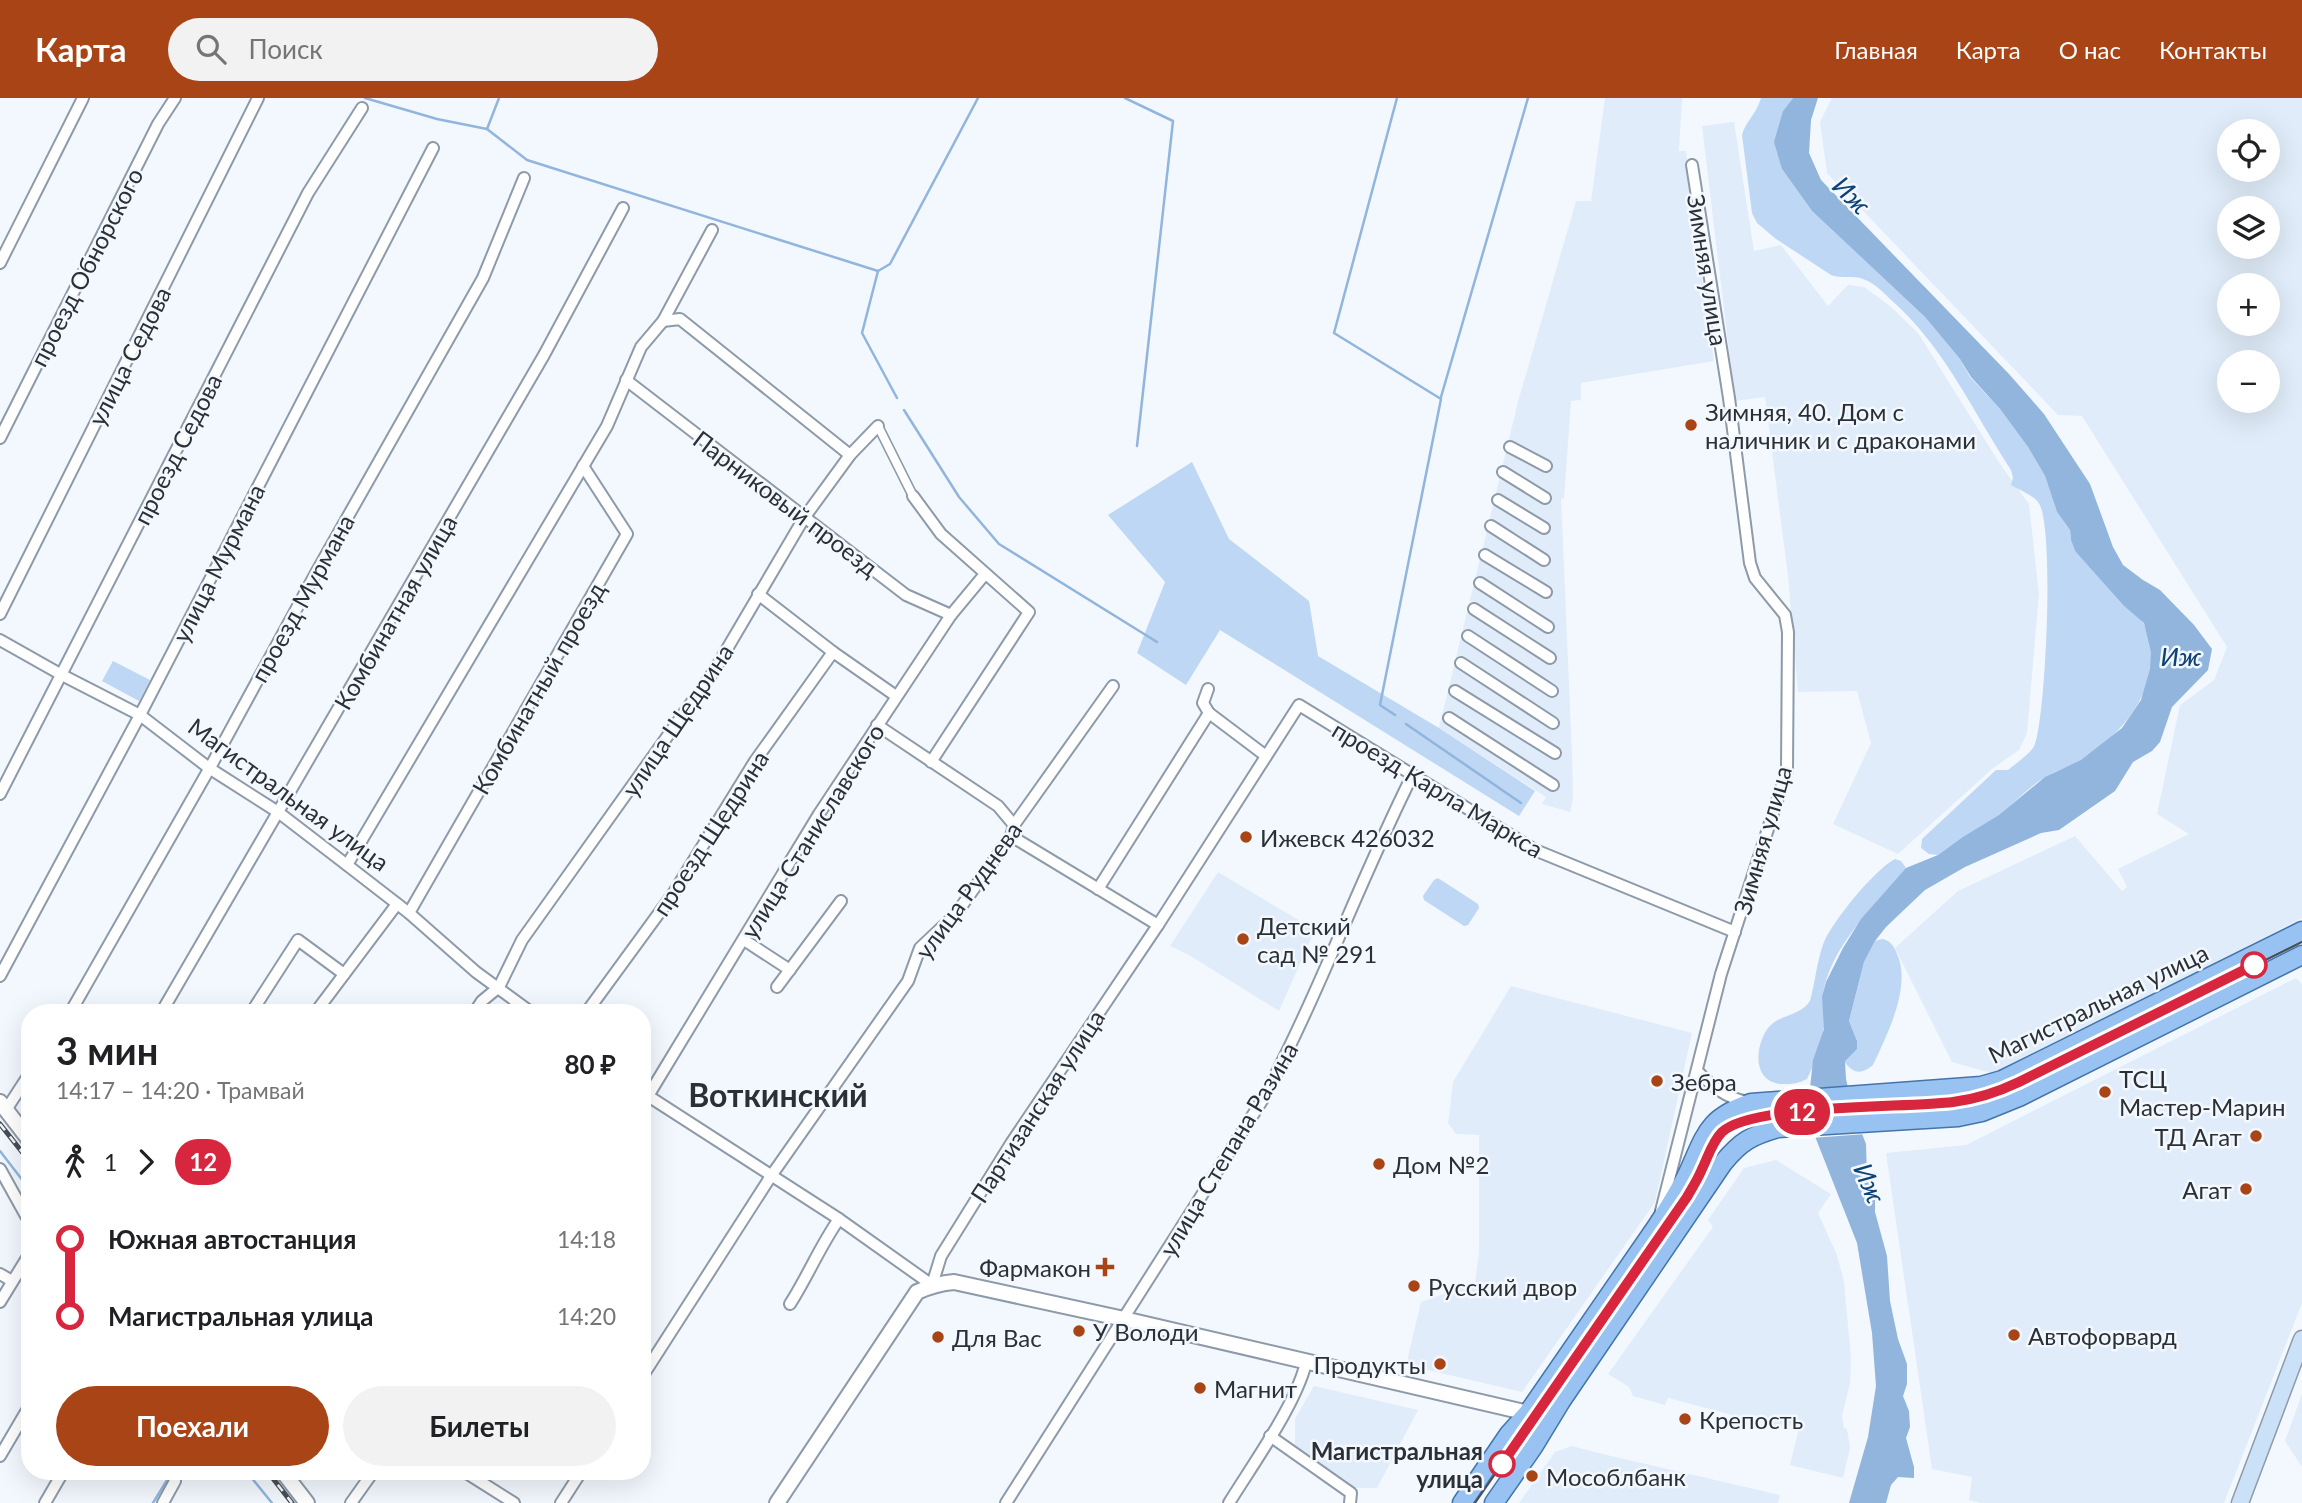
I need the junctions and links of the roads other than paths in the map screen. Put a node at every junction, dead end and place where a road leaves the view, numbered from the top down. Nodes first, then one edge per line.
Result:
1 (83, 98) edge
2 (175, 98) edge
3 (258, 98) edge
4 (362, 108) dead end
5 (433, 148) dead end
6 (1692, 165) dead end
7 (524, 178) dead end
8 (624, 208) dead end
9 (712, 230) dead end
10 (0, 263) edge
11 (663, 321) junction
12 (626, 380) junction
13 (878, 426) joint
14 (0, 438) edge
15 (1510, 447) dead end
16 (850, 455) junction
17 (583, 466) junction
18 (1546, 466) dead end
19 (1503, 472) dead end
20 (913, 496) joint
21 (1545, 498) dead end
22 (1498, 500) dead end
23 (804, 518) junction
24 (1491, 526) dead end
25 (1544, 528) dead end
26 (1485, 555) dead end
27 (1544, 560) dead end
28 (985, 574) junction
29 (1480, 583) dead end
30 (1546, 592) dead end
31 (758, 594) junction
32 (1474, 609) dead end
33 (0, 614) edge
34 (951, 615) junction
35 (1548, 626) dead end
36 (1468, 636) dead end
37 (0, 640) edge
38 (833, 652) junction
39 (1550, 658) dead end
40 (1461, 663) dead end
41 (62, 675) junction
42 (1113, 686) dead end
43 (1208, 689) dead end
44 (1455, 691) dead end
45 (1552, 691) dead end
46 (897, 696) junction
47 (1299, 705) joint
48 (1209, 713) junction
49 (140, 715) junction
50 (1449, 718) dead end
51 (1553, 723) dead end
52 (877, 725) junction
53 (1555, 753) dead end
54 (1266, 757) junction
55 (931, 762) junction
56 (209, 768) junction
57 (1412, 776) junction
58 (1553, 785) dead end
59 (0, 794) edge
60 (278, 812) junction
61 (1013, 831) junction
62 (347, 865) junction
63 (1098, 888) junction
64 (841, 901) dead end
65 (397, 904) junction
66 (409, 913) junction
67 (1158, 925) junction
68 (2302, 930) edge
69 (1735, 932) junction
70 (744, 940) junction
71 (2302, 955) edge
72 (790, 970) junction
73 (344, 974) junction
74 (0, 976) edge
75 (777, 987) dead end
76 (499, 988) junction
77 (74, 1004) edge
78 (166, 1004) edge
79 (257, 1004) edge
80 (322, 1004) edge
81 (480, 1004) edge
82 (519, 1004) edge
83 (593, 1004) edge
84 (1698, 1070) junction
85 (21, 1084) edge
86 (651, 1085) edge
87 (651, 1098) edge
88 (1751, 1103) junction
89 (3, 1106) edge
90 (21, 1129) edge
91 (0, 1169) edge
92 (771, 1176) junction
93 (21, 1207) edge
94 (839, 1219) junction
95 (1657, 1226) junction
96 (21, 1268) edge
97 (0, 1274) edge
98 (12, 1282) junction
99 (932, 1284) junction
100 (0, 1302) edge
101 (790, 1304) dead end
102 (1124, 1319) junction
103 (2302, 1339) edge
104 (651, 1363) edge
105 (1306, 1363) junction
106 (1528, 1413) junction
107 (21, 1418) edge
108 (1549, 1419) junction
109 (1270, 1436) junction
110 (4, 1442) edge
111 (0, 1456) edge
112 (58, 1480) edge
113 (290, 1480) edge
114 (367, 1480) edge
115 (478, 1480) edge
116 (576, 1480) edge
117 (175, 1481) dead end
118 (1350, 1498) edge
119 (45, 1503) edge
120 (163, 1503) edge
121 (307, 1503) edge
122 (351, 1503) edge
123 (514, 1503) edge
124 (561, 1503) edge
125 (777, 1503) edge
126 (1006, 1503) edge
127 (1229, 1503) edge
128 (1462, 1503) edge
129 (1494, 1503) edge
130 (2240, 1503) edge

1 - 10 street
2 - 14 street, проезд Обнорского
3 - 33 street, улица Седова
4 - 41 street, проезд Седова
5 - 49 street, улица Мурмана
6 - 69 street, Зимняя улица
7 - 56 street, проезд Мурмана
8 - 60 street, Комбинатная улица
9 - 11 street
11 - 12 street
11 - 16 street
12 - 17 street
12 - 23 street, Парниковый проезд
13 - 16 street, улица Щедрина
13 - 20 street
15 - 18 street
16 - 23 street, улица Щедрина
17 - 62 street
17 - 66 street, Комбинатный проезд
19 - 21 street
20 - 28 street
22 - 25 street
23 - 31 street, улица Щедрина
23 - 34 street, Парниковый проезд
24 - 27 street
26 - 30 street
28 - 34 street, улица Станиславского
28 - 55 street
29 - 35 street
31 - 38 street
31 - 76 street, улица Щедрина
32 - 39 street
34 - 46 street, улица Станиславского
36 - 45 street
37 - 41 street, Магистральная улица
38 - 46 street
38 - 83 street, проезд Щедрина
40 - 51 street
41 - 49 street, Магистральная улица
41 - 59 street, проезд Седова
42 - 61 street, улица Руднева
43 - 48 street
44 - 53 street
46 - 52 street, улица Станиславского
47 - 54 street, Партизанская улица
47 - 57 street, проезд Карла Маркса
48 - 54 street
48 - 63 street
49 - 56 street, Магистральная улица
49 - 74 street, улица Мурмана
50 - 58 street
52 - 55 street
52 - 70 street, улица Станиславского
54 - 67 street, Партизанская улица
55 - 61 street
56 - 60 street, Магистральная улица
56 - 77 street, проезд Мурмана
57 - 69 street, проезд Карла Маркса
57 - 102 street, улица Степана Разина
60 - 62 street, Магистральная улица
60 - 78 street, Комбинатная улица
61 - 63 street
61 - 92 street, улица Руднева
62 - 65 street, Магистральная улица
63 - 67 street
64 - 72 street
65 - 66 street, Магистральная улица
65 - 73 street
66 - 76 street, Магистральная улица
67 - 99 street, Партизанская улица
68 - 88 main road, Магистральная улица
69 - 84 street, Зимняя улица
70 - 72 street
70 - 86 street, улица Станиславского
71 - 108 main road, Магистральная улица
72 - 75 street
73 - 79 street
73 - 80 street
76 - 81 street, улица Щедрина
76 - 82 street, Магистральная улица
84 - 88 street
84 - 95 street, Зимняя улица
85 - 89 street
87 - 92 street
88 - 95 main road, Магистральная улица
89 - 90 street
91 - 93 street
92 - 94 street
92 - 104 street, улица Руднева
94 - 99 street
94 - 101 street
95 - 106 main road, Магистральная улица
96 - 98 street
97 - 98 street
98 - 100 street
99 - 102 street
99 - 125 street, Партизанская улица
102 - 105 street
102 - 126 street, улица Степана Разина
103 - 130 main road
105 - 106 street
105 - 109 street
106 - 108 main road
106 - 128 main road, Магистральная улица
107 - 110 street
108 - 129 main road, Магистральная улица
109 - 118 street
109 - 127 street
110 - 111 street
112 - 119 street
113 - 121 street
114 - 122 street
115 - 123 street
116 - 124 street
117 - 120 street

